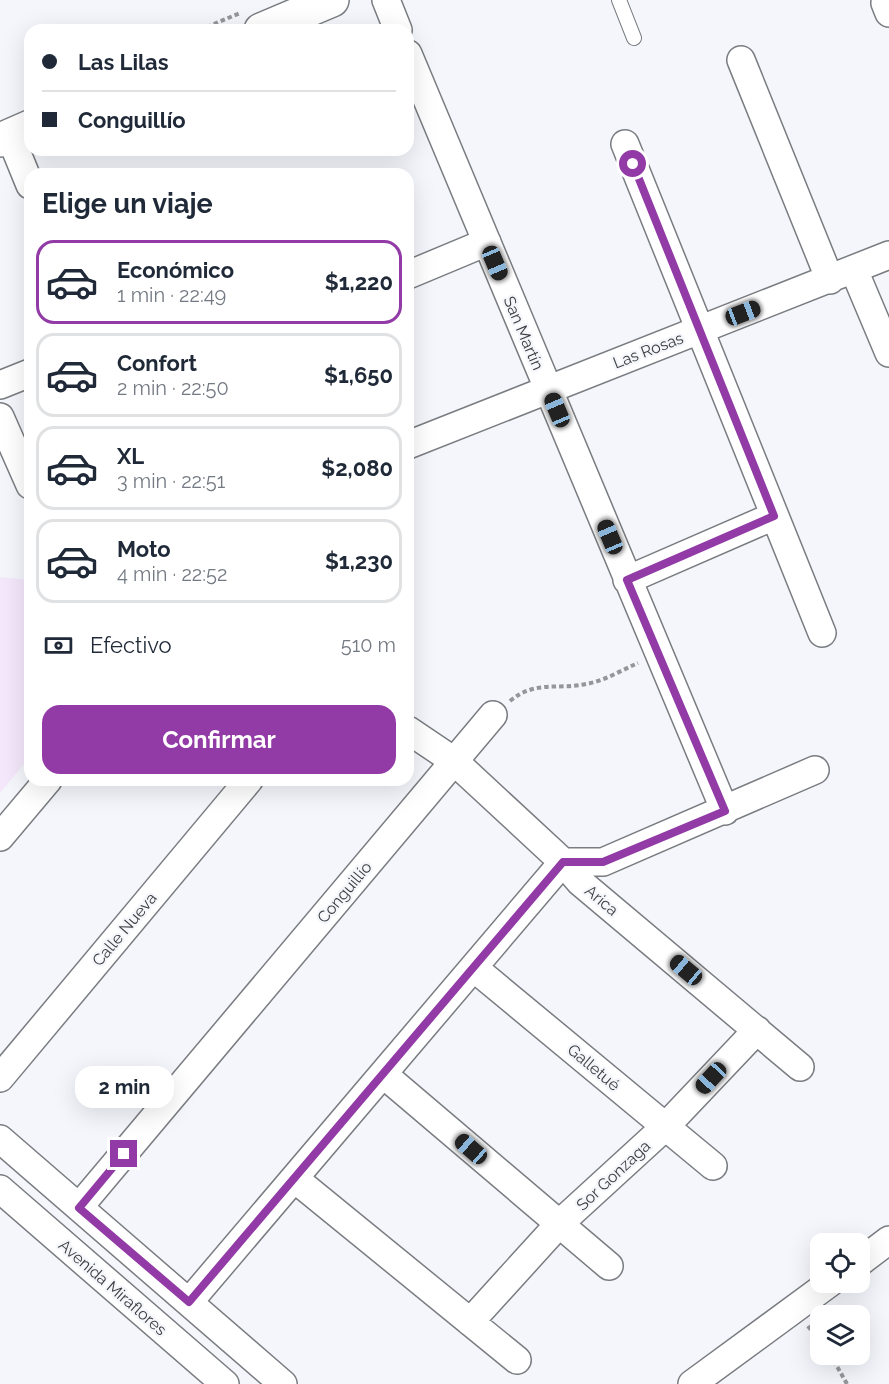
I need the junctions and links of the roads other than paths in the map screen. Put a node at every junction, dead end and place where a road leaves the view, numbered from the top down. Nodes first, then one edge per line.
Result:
1 (332, 0) edge
2 (386, 0) edge
3 (619, 0) edge
4 (256, 19) edge
5 (396, 24) edge
6 (634, 39) dead end
7 (741, 60) dead end
8 (414, 68) edge
9 (13, 134) edge
10 (625, 144) dead end
11 (24, 168) edge
12 (487, 242) junction
13 (889, 255) edge
14 (414, 272) edge
15 (842, 275) junction
16 (884, 324) edge
17 (700, 330) junction
18 (889, 353) edge
19 (24, 376) edge
20 (0, 385) edge
21 (548, 389) junction
22 (0, 417) edge
23 (414, 443) edge
24 (24, 471) edge
25 (774, 516) junction
26 (627, 580) junction
27 (822, 633) dead end
28 (493, 715) road end
29 (414, 734) edge
30 (454, 761) junction
31 (815, 770) dead end
32 (43, 786) edge
33 (244, 786) edge
34 (725, 811) junction
35 (0, 837) edge
36 (563, 862) junction
37 (474, 968) junction
38 (757, 1030) junction
39 (800, 1068) dead end
40 (383, 1074) junction
41 (0, 1078) edge
42 (665, 1127) junction
43 (0, 1138) edge
44 (713, 1166) dead end
45 (295, 1179) junction
46 (0, 1189) edge
47 (79, 1208) junction
48 (560, 1224) junction
49 (889, 1240) edge
50 (870, 1254) edge
51 (609, 1266) dead end
52 (816, 1293) edge
53 (189, 1302) junction
54 (470, 1322) junction
55 (517, 1360) dead end
56 (225, 1384) edge
57 (283, 1384) edge
58 (692, 1384) edge

1 - 4 highway
2 - 5 street
3 - 6 lane
7 - 15 street
8 - 12 street, San Martín
9 - 11 street
10 - 17 street
12 - 14 street
12 - 21 street, San Martín
13 - 15 street, Las Rosas
15 - 16 street
15 - 17 street, Las Rosas
16 - 18 street
17 - 21 street, Las Rosas
17 - 25 street
19 - 20 street
21 - 23 street, Las Rosas
21 - 26 street, San Martín
22 - 24 street
25 - 26 street
25 - 27 street
26 - 34 street, San Martín
28 - 30 street, Conguillío
29 - 30 street, Arica
30 - 36 street, Arica
30 - 47 street, Conguillío
31 - 34 street
32 - 35 street
33 - 41 street, Calle Nueva
34 - 36 street
36 - 37 street
36 - 38 street, Arica
37 - 40 street
37 - 42 street, Galletué
38 - 39 street, Arica
38 - 42 street, Sor Gonzaga
40 - 45 street
40 - 48 street
42 - 44 street, Galletué
42 - 48 street, Sor Gonzaga
43 - 47 street
45 - 53 street
45 - 54 street
46 - 56 street, Avenida Miraflores
47 - 53 street
48 - 51 street
48 - 54 street, Sor Gonzaga
49 - 50 street
52 - 58 street
53 - 57 street
54 - 55 street

